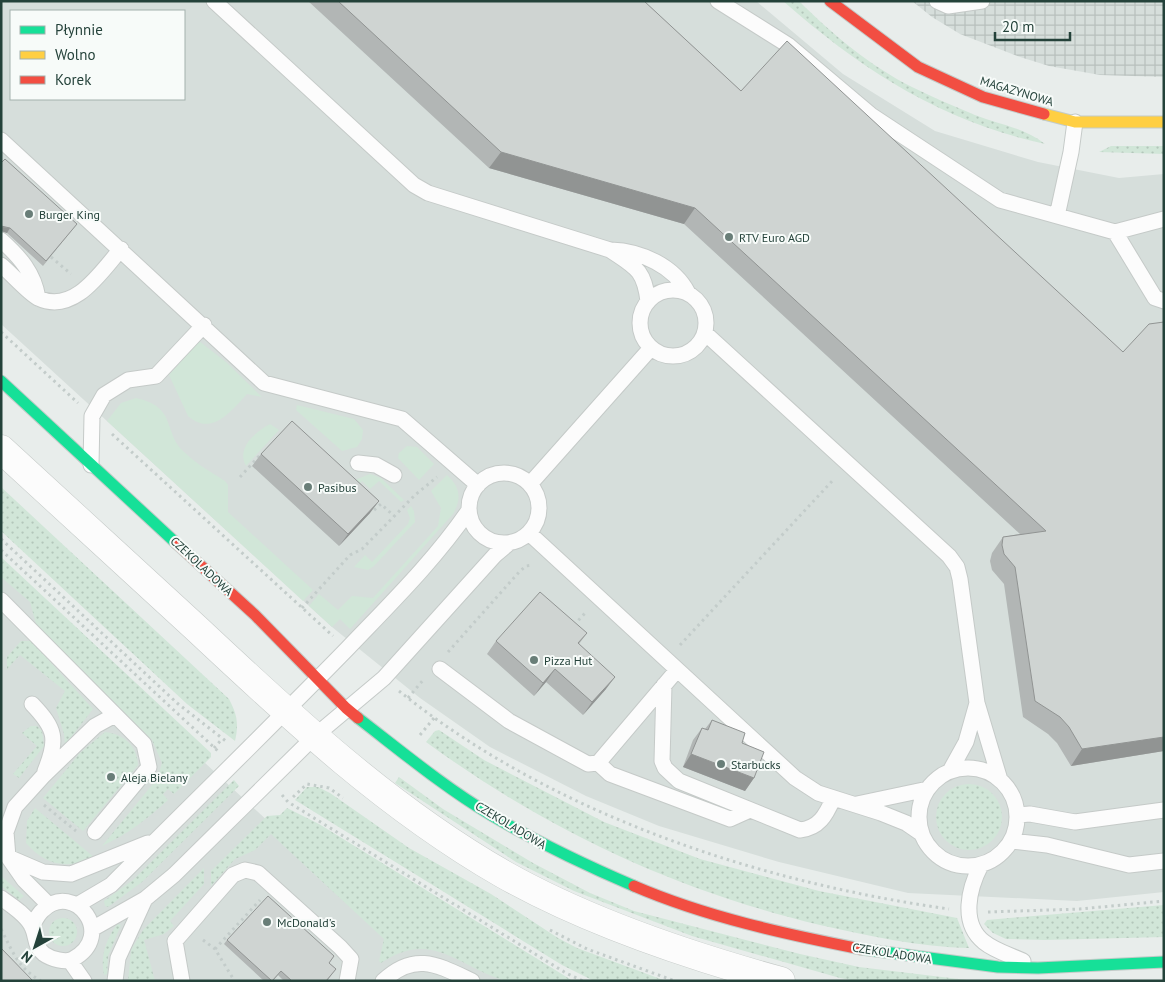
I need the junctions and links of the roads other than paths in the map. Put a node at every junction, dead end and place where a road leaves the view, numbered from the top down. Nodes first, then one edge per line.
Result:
1 (214, 1) edge
2 (718, 1) edge
3 (830, 1) edge
4 (937, 1) edge
5 (982, 1) edge
6 (1075, 122) junction
7 (1164, 122) edge
8 (1, 140) edge
9 (1057, 216) junction
10 (1164, 219) edge
11 (1115, 232) junction
12 (1, 240) edge
13 (121, 249) junction
14 (610, 250) junction
15 (1, 264) edge
16 (688, 293) junction
17 (38, 298) junction
18 (648, 301) junction
19 (1164, 301) edge
20 (204, 325) junction
21 (705, 333) junction
22 (651, 348) junction
23 (1, 381) edge
24 (1, 449) edge
25 (358, 463) dead end
26 (91, 464) junction
27 (394, 475) dead end
28 (530, 484) junction
29 (478, 485) junction
30 (469, 510) junction
31 (529, 534) junction
32 (508, 544) junction
33 (1, 600) edge
34 (672, 665) junction
35 (437, 667) road end
36 (319, 678) junction
37 (664, 685) junction
38 (977, 703) junction
39 (32, 704) dead end
40 (346, 708) junction
41 (286, 712) junction
42 (115, 715) junction
43 (315, 736) junction
44 (598, 763) junction
45 (950, 771) junction
46 (44, 775) junction
47 (1000, 780) junction
48 (928, 790) junction
49 (833, 799) junction
50 (857, 804) junction
51 (750, 810) junction
52 (1164, 810) edge
53 (1018, 815) junction
54 (95, 832) dead end
55 (922, 834) junction
56 (157, 840) junction
57 (1012, 841) junction
58 (8, 857) junction
59 (1164, 861) edge
60 (981, 865) junction
61 (1, 898) edge
62 (145, 899) junction
63 (49, 905) junction
64 (77, 905) junction
65 (32, 926) junction
66 (92, 929) junction
67 (702, 958) junction
68 (70, 961) junction
69 (1164, 962) edge
70 (1038, 968) junction
71 (84, 981) edge
72 (115, 981) edge
73 (182, 981) edge
74 (347, 981) edge
75 (383, 981) edge
76 (472, 981) edge
77 (732, 981) edge
78 (781, 981) edge

1 - 14 lane
2 - 9 lane
3 - 6 street, MAGAZYNOWA
4 - 5 lane
6 - 7 street, MAGAZYNOWA
6 - 9 lane
8 - 13 lane
9 - 11 lane
10 - 11 lane
11 - 19 lane
12 - 17 lane
13 - 17 lane
13 - 20 lane
14 - 16 lane
14 - 18 lane
15 - 17 lane
16 - 18 lane
16 - 21 lane
18 - 22 lane
20 - 26 lane
20 - 29 lane
21 - 22 lane
21 - 38 lane
22 - 28 lane
23 - 26 street, CZEKOLADOWA
24 - 41 street
25 - 27 lane
26 - 36 street, CZEKOLADOWA
28 - 29 lane
28 - 31 lane
29 - 30 lane
30 - 32 lane
30 - 36 lane
31 - 32 lane
31 - 34 lane
32 - 40 lane
33 - 42 lane
34 - 37 lane
34 - 49 lane
35 - 44 lane
36 - 40 street, CZEKOLADOWA
36 - 41 lane
37 - 44 lane
37 - 51 lane
38 - 45 lane
38 - 47 lane
39 - 46 lane
40 - 43 lane
40 - 70 street, CZEKOLADOWA
41 - 43 street
41 - 56 lane
42 - 46 lane
42 - 54 lane
43 - 62 lane
43 - 67 street
44 - 51 lane
45 - 47 lane
45 - 48 lane
46 - 58 lane
47 - 53 lane
48 - 50 lane
48 - 55 lane
49 - 50 lane
49 - 51 lane
50 - 55 lane
52 - 53 lane
53 - 57 lane
55 - 60 lane
56 - 58 lane
56 - 64 lane
57 - 59 lane
57 - 60 lane
58 - 63 lane
60 - 70 lane
61 - 65 lane
62 - 66 lane
62 - 72 lane
63 - 64 lane
63 - 65 lane
64 - 66 lane
65 - 68 lane
66 - 68 lane
67 - 77 lane
67 - 78 street
68 - 71 lane
69 - 70 street, CZEKOLADOWA
73 - 74 lane
75 - 76 lane

